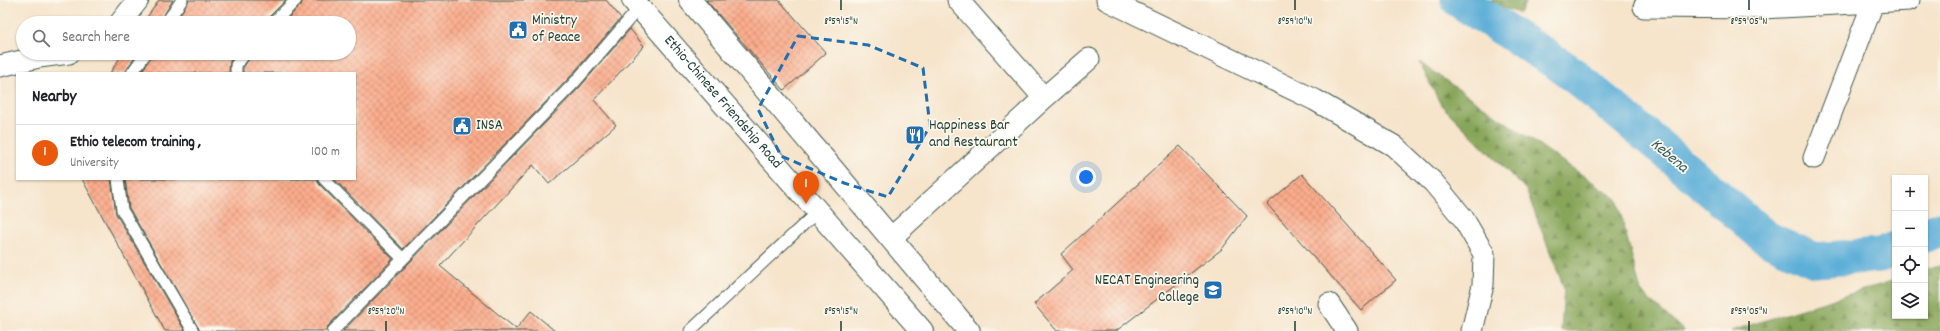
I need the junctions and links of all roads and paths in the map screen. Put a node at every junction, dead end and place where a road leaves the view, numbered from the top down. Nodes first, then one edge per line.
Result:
1 (138, 0) edge
2 (182, 0) edge
3 (296, 0) edge
4 (690, 0) edge
5 (958, 0) edge
6 (1107, 0) edge
7 (1909, 0) edge
8 (1873, 3) junction
9 (636, 4) edge
10 (1644, 7) dead end
11 (125, 16) edge
12 (171, 16) edge
13 (280, 16) edge
14 (1089, 59) dead end
15 (23, 60) edge
16 (141, 60) edge
17 (240, 60) edge
18 (0, 66) edge
19 (133, 72) edge
20 (236, 72) edge
21 (1044, 98) junction
22 (1814, 158) dead end
23 (118, 180) edge
24 (325, 180) edge
25 (818, 211) junction
26 (891, 238) junction
27 (403, 258) junction
28 (1329, 304) dead end
29 (193, 331) edge
30 (332, 331) edge
31 (690, 331) edge
32 (922, 331) edge
33 (969, 331) edge
34 (1347, 331) edge
35 (1472, 331) edge

1 - 11 street
2 - 12 lane
3 - 13 lane
4 - 26 main road
5 - 21 street
6 - 35 street
7 - 8 street
8 - 10 street
8 - 22 street
9 - 25 main road, Ethio-Chinese Friendship Road
9 - 27 lane
14 - 21 street
15 - 18 street
16 - 19 lane
17 - 20 lane
21 - 26 street
23 - 29 lane
24 - 27 lane
25 - 31 lane
25 - 32 main road, Ethio-Chinese Friendship Road
26 - 33 main road
27 - 30 lane
28 - 34 street

